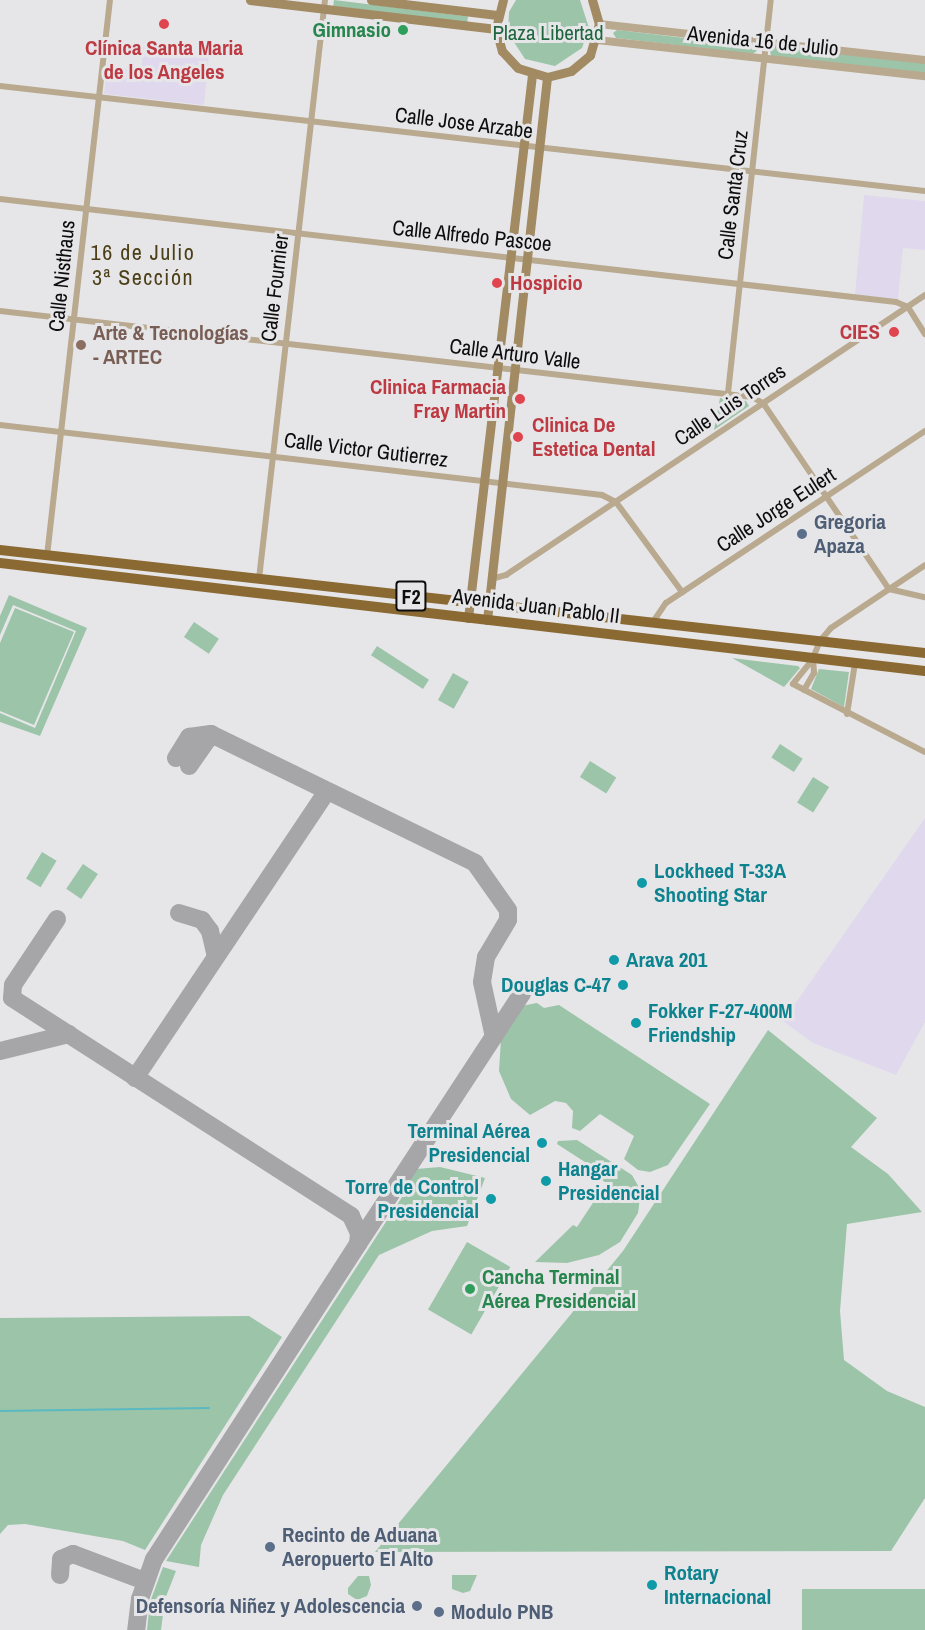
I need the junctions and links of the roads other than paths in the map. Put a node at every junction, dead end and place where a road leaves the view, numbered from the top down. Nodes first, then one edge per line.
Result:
1 (110, 0) edge
2 (250, 0) edge
3 (371, 0) edge
4 (503, 0) edge
5 (592, 0) edge
6 (771, 0) edge
7 (324, 4) edge
8 (497, 15) junction
9 (599, 24) junction
10 (496, 29) junction
11 (597, 40) junction
12 (766, 43) junction
13 (764, 59) junction
14 (925, 60) edge
15 (532, 75) junction
16 (925, 76) edge
17 (547, 77) junction
18 (0, 86) edge
19 (99, 97) junction
20 (311, 122) junction
21 (524, 147) junction
22 (539, 149) junction
23 (754, 171) junction
24 (925, 191) edge
25 (0, 199) edge
26 (86, 209) junction
27 (298, 234) junction
28 (511, 257) junction
29 (527, 259) junction
30 (739, 284) junction
31 (925, 295) edge
32 (908, 307) junction
33 (0, 311) edge
34 (74, 319) junction
35 (925, 334) edge
36 (286, 343) junction
37 (499, 369) junction
38 (514, 372) junction
39 (728, 393) junction
40 (763, 403) junction
41 (0, 425) edge
42 (925, 431) edge
43 (61, 432) junction
44 (273, 456) junction
45 (484, 480) junction
46 (502, 483) junction
47 (827, 497) junction
48 (616, 502) junction
49 (0, 550) edge
50 (47, 556) junction
51 (0, 563) edge
52 (925, 565) edge
53 (260, 579) junction
54 (491, 579) junction
55 (889, 589) junction
56 (682, 592) junction
57 (925, 597) edge
58 (470, 602) junction
59 (489, 604) junction
60 (468, 618) junction
61 (487, 620) junction
62 (653, 622) junction
63 (820, 641) junction
64 (925, 653) edge
65 (813, 659) junction
66 (855, 663) junction
67 (925, 671) edge
68 (804, 690) junction
69 (847, 714) junction
70 (925, 752) edge

1 - 19 street, Calle Nisthaus
2 - 7 main road
3 - 8 main road
4 - 8 main road
5 - 9 main road
6 - 12 street, Calle Santa Cruz
7 - 10 main road
7 - 20 street, Calle Fournier
8 - 10 main road
9 - 11 main road
9 - 12 street, Avenida 16 de Julio
10 - 15 main road
11 - 13 street, Avenida 16 de Julio
11 - 17 main road
12 - 13 street, Calle Santa Cruz
12 - 14 street, Avenida 16 de Julio
13 - 16 street, Avenida 16 de Julio
13 - 23 street, Calle Santa Cruz
15 - 17 main road
15 - 21 main road
17 - 22 main road
18 - 19 street, Calle Jose Arzabe
19 - 20 street, Calle Jose Arzabe
19 - 26 street, Calle Nisthaus
20 - 21 street, Calle Jose Arzabe
20 - 27 street, Calle Fournier
21 - 22 street, Calle Jose Arzabe
21 - 28 main road
22 - 23 street, Calle Jose Arzabe
22 - 29 main road
23 - 24 street, Calle Jose Arzabe
23 - 30 street, Calle Santa Cruz
25 - 26 street, Calle Alfredo Pascoe
26 - 27 street, Calle Alfredo Pascoe
26 - 34 street, Calle Nisthaus
27 - 28 street, Calle Alfredo Pascoe
27 - 36 street, Calle Fournier
28 - 29 street, Calle Alfredo Pascoe
28 - 37 main road
29 - 30 street, Calle Alfredo Pascoe
29 - 38 main road
30 - 32 street, Calle Alfredo Pascoe
30 - 39 street, Calle Santa Cruz
31 - 32 street, Calle Luis Torres
32 - 35 street
32 - 40 street, Calle Luis Torres
33 - 34 street, Calle Arturo Valle
34 - 36 street, Calle Arturo Valle
34 - 43 street, Calle Nisthaus
36 - 37 street, Calle Arturo Valle
36 - 44 street, Calle Fournier
37 - 38 street, Calle Arturo Valle
37 - 45 main road
38 - 39 street, Calle Arturo Valle
38 - 46 main road
39 - 40 street, Calle Arturo Valle
40 - 47 street
40 - 48 street, Calle Luis Torres
41 - 43 street, Calle Victor Gutierrez
42 - 47 street, Calle Jorge Eulert
43 - 44 street, Calle Victor Gutierrez
43 - 50 street, Calle Nisthaus
44 - 45 street, Calle Victor Gutierrez
44 - 53 street, Calle Fournier
45 - 46 street, Calle Victor Gutierrez
45 - 58 main road
46 - 48 street, Calle Victor Gutierrez
46 - 54 main road
47 - 55 street
47 - 56 street, Calle Jorge Eulert
48 - 54 street, Calle Luis Torres
48 - 56 street
49 - 50 highway, Avenida Juan Pablo II / F2
50 - 53 highway, Avenida Juan Pablo II / F2
51 - 60 highway, Avenida Juan Pablo II / F2
52 - 55 street
53 - 58 highway, Avenida Juan Pablo II / F2
54 - 59 main road
55 - 57 street
55 - 63 street
56 - 62 street, Calle Jorge Eulert
58 - 59 highway, Avenida Juan Pablo II / F2
58 - 60 main road
59 - 61 main road
59 - 62 highway, Avenida Juan Pablo II / F2
60 - 61 highway, Avenida Juan Pablo II / F2
61 - 65 highway, Avenida Juan Pablo II / F2
62 - 63 highway, Avenida Juan Pablo II / F2
63 - 64 highway, Avenida Juan Pablo II / F2
63 - 65 street
65 - 66 highway, Avenida Juan Pablo II / F2
65 - 68 street
65 - 68 street
66 - 67 highway, Avenida Juan Pablo II / F2
66 - 69 street
68 - 69 street
69 - 70 street

